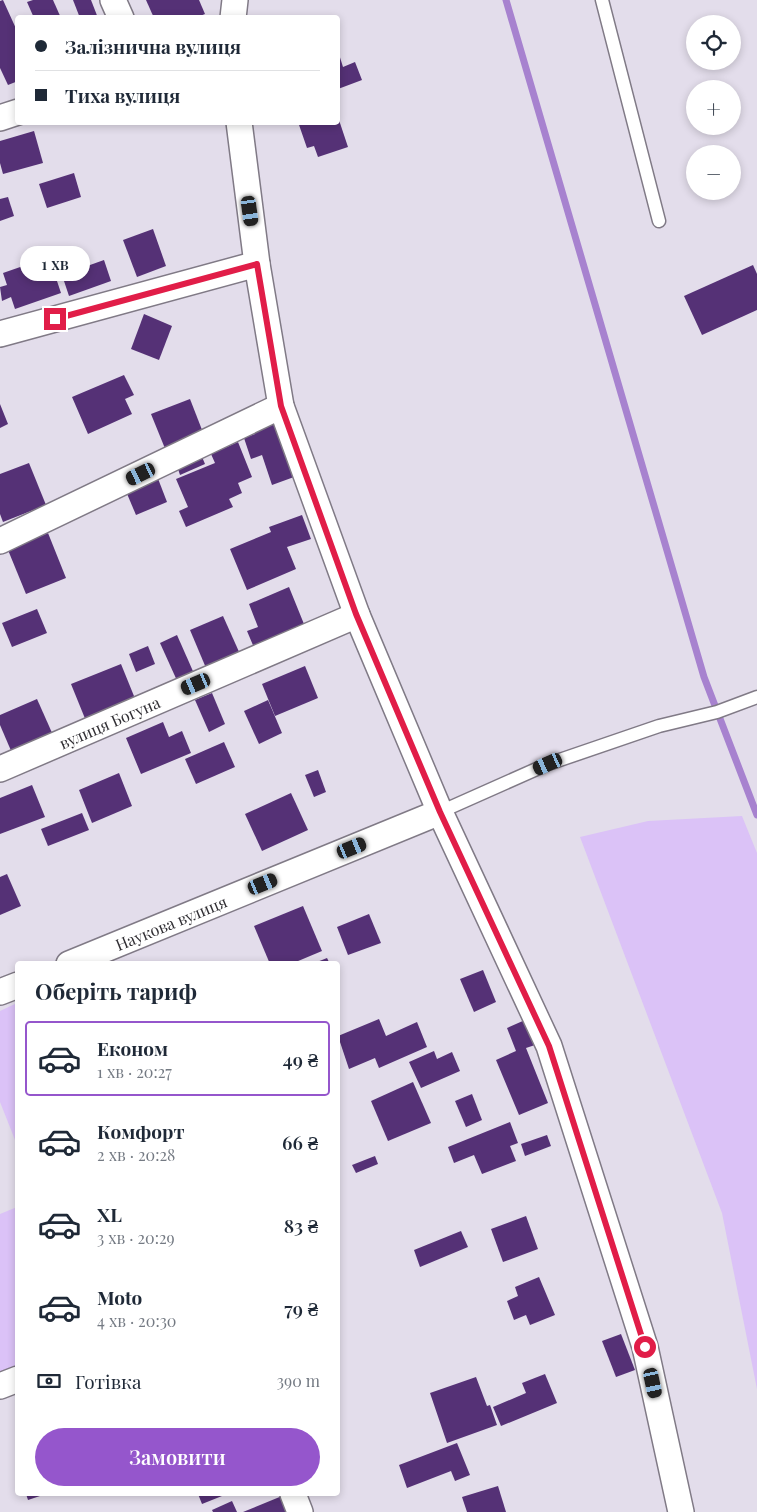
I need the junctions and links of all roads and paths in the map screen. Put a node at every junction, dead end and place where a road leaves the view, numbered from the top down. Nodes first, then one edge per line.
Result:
1 (113, 0) edge
2 (235, 0) edge
3 (602, 0) edge
4 (120, 15) edge
5 (233, 15) edge
6 (15, 113) edge
7 (0, 118) edge
8 (239, 125) edge
9 (659, 221) dead end
10 (257, 264) junction
11 (0, 334) edge
12 (281, 406) junction
13 (0, 541) edge
14 (356, 614) junction
15 (757, 698) edge
16 (0, 769) edge
17 (440, 812) junction
18 (76, 961) edge
19 (15, 986) edge
20 (0, 992) edge
21 (15, 1380) edge
22 (0, 1386) edge
23 (294, 1496) edge
24 (300, 1512) edge
25 (681, 1512) edge

1 - 4 street
2 - 5 street
3 - 9 lane
6 - 7 street
8 - 10 street
10 - 11 street
10 - 12 street
12 - 13 street
12 - 14 street
14 - 16 street, вулиця Богуна
14 - 17 street
15 - 17 lane
17 - 18 street, Наукова вулиця
17 - 25 street
19 - 20 street
21 - 22 street
23 - 24 street

